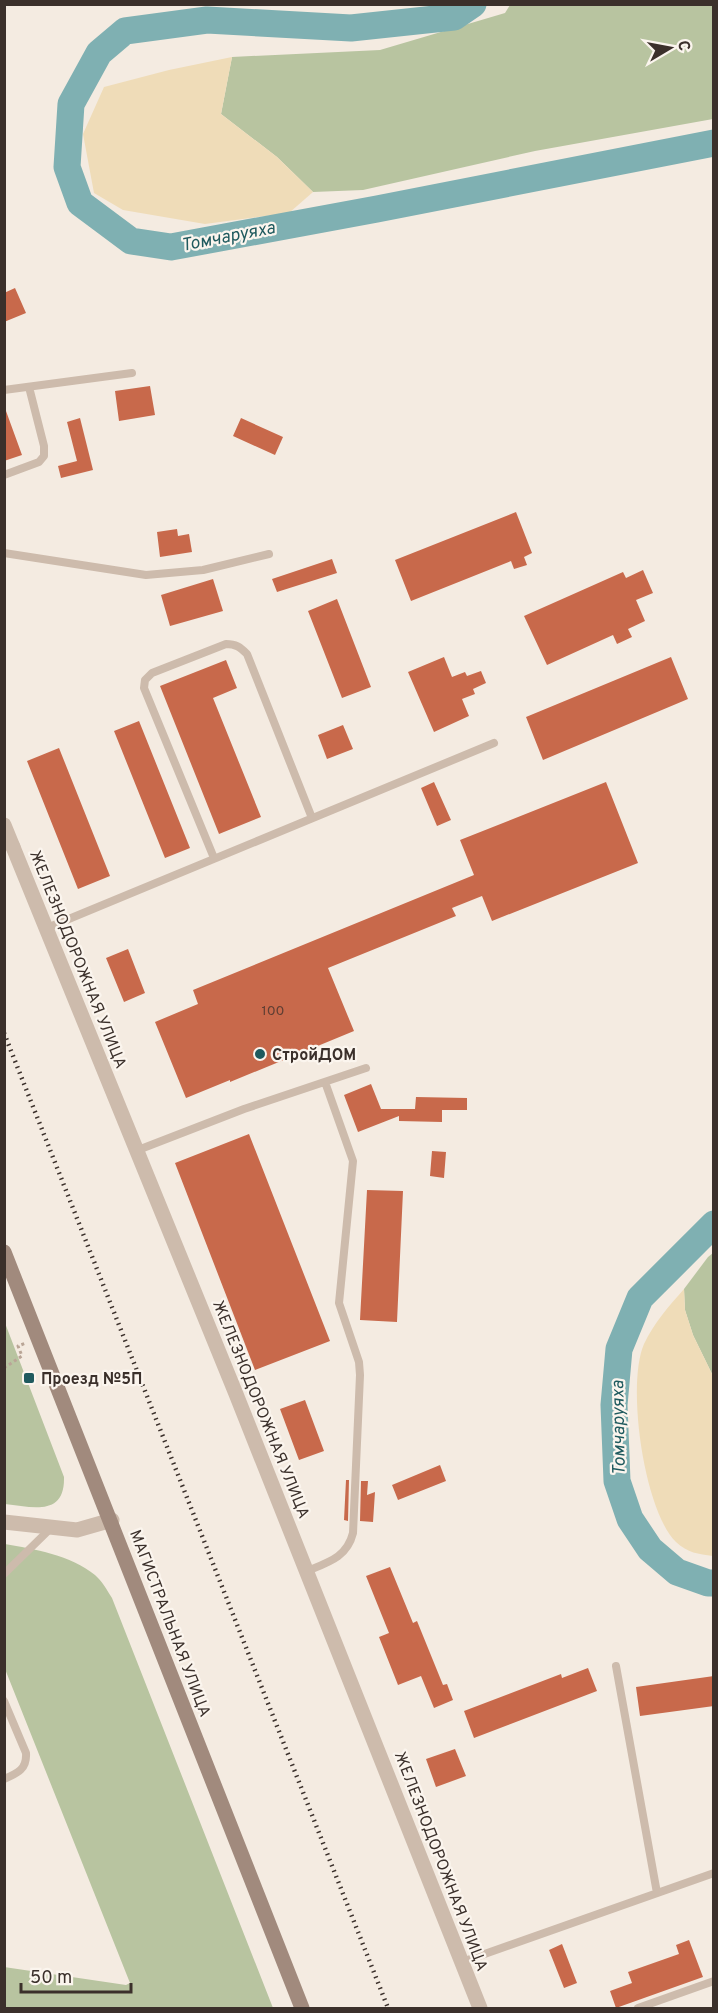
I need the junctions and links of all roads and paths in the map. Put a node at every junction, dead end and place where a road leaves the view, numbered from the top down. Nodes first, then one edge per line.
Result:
1 (132, 373) dead end
2 (28, 387) junction
3 (4, 390) edge
4 (4, 475) edge
5 (4, 553) edge
6 (269, 554) dead end
7 (494, 742) dead end
8 (312, 818) junction
9 (4, 825) edge
10 (214, 858) junction
11 (46, 928) junction
12 (366, 1068) dead end
13 (325, 1082) junction
14 (138, 1150) junction
15 (4, 1252) edge
16 (18, 1346) dead end
17 (4, 1368) edge
18 (111, 1520) junction
19 (4, 1522) edge
20 (51, 1528) junction
21 (307, 1571) junction
22 (4, 1574) edge
23 (616, 1666) dead end
24 (4, 1701) edge
25 (4, 1779) edge
26 (714, 1873) edge
27 (657, 1893) junction
28 (462, 1962) junction
29 (714, 1981) edge
30 (302, 2008) edge
31 (480, 2008) edge
32 (638, 2008) edge

1 - 2 lane
2 - 3 lane
2 - 4 lane
5 - 6 lane
7 - 8 lane
8 - 10 lane
8 - 10 lane
9 - 11 street, ЖЕЛЕЗНОДОРОЖНАЯ УЛИЦА
10 - 11 lane
11 - 14 street, ЖЕЛЕЗНОДОРОЖНАЯ УЛИЦА
12 - 13 lane
13 - 14 lane
13 - 21 lane
14 - 21 street, ЖЕЛЕЗНОДОРОЖНАЯ УЛИЦА
15 - 18 main road, МАГИСТРАЛЬНАЯ УЛИЦА
16 - 17 path
18 - 20 street
18 - 30 main road, МАГИСТРАЛЬНАЯ УЛИЦА
19 - 20 street
20 - 22 lane
21 - 28 street, ЖЕЛЕЗНОДОРОЖНАЯ УЛИЦА
23 - 27 lane
24 - 25 lane
26 - 27 lane
27 - 28 lane
28 - 31 street, ЖЕЛЕЗНОДОРОЖНАЯ УЛИЦА
29 - 32 lane

